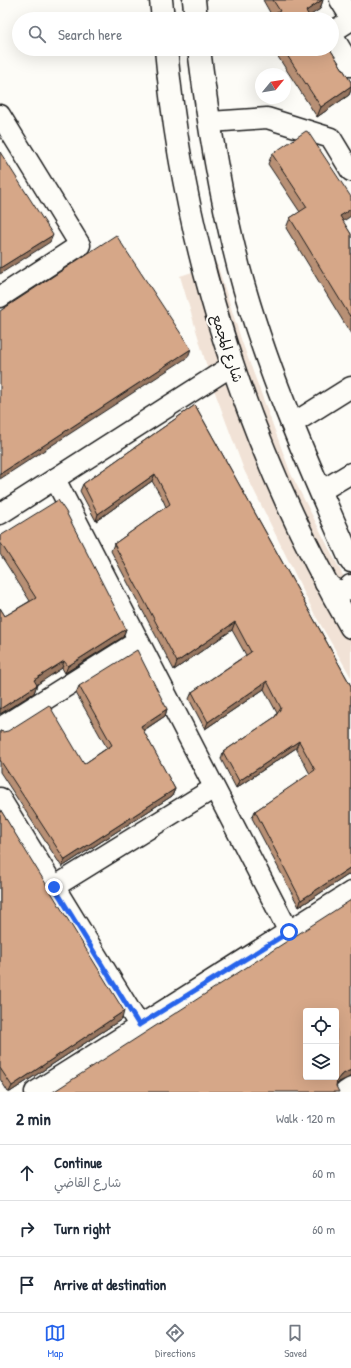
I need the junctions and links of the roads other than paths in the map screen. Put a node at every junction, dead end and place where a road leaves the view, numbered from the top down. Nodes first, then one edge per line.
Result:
1 (161, 0) edge
2 (194, 0) edge
3 (340, 0) edge
4 (162, 12) edge
5 (195, 12) edge
6 (351, 19) edge
7 (339, 27) edge
8 (339, 46) edge
9 (167, 56) edge
10 (200, 56) edge
11 (351, 66) edge
12 (0, 115) edge
13 (210, 122) junction
14 (331, 138) junction
15 (351, 139) edge
16 (351, 170) edge
17 (0, 297) edge
18 (232, 365) junction
19 (351, 387) edge
20 (292, 424) junction
21 (351, 473) edge
22 (55, 479) junction
23 (321, 491) junction
24 (0, 514) edge
25 (349, 552) edge
26 (326, 583) junction
27 (351, 586) edge
28 (351, 627) edge
29 (138, 640) junction
30 (0, 728) edge
31 (214, 788) junction
32 (0, 798) edge
33 (54, 887) junction
34 (351, 892) edge
35 (289, 932) junction
36 (139, 1025) junction
37 (351, 1088) edge
38 (35, 1092) edge
39 (345, 1092) edge

1 - 4 street
2 - 5 street
3 - 6 street
6 - 7 street
8 - 11 street
9 - 18 street, شارع المجمع
10 - 13 street
12 - 17 street
13 - 14 street
13 - 20 street
14 - 15 street
14 - 16 street
18 - 22 street
18 - 26 street, شارع المجمع
19 - 20 street
20 - 23 street
21 - 23 street
22 - 24 street
22 - 29 street
23 - 25 street
26 - 27 street
26 - 28 street, شارع المجمع
29 - 30 street
29 - 31 street
31 - 33 street
31 - 35 street
32 - 33 street
33 - 36 street
34 - 35 street
35 - 36 street
36 - 38 street
37 - 39 street

